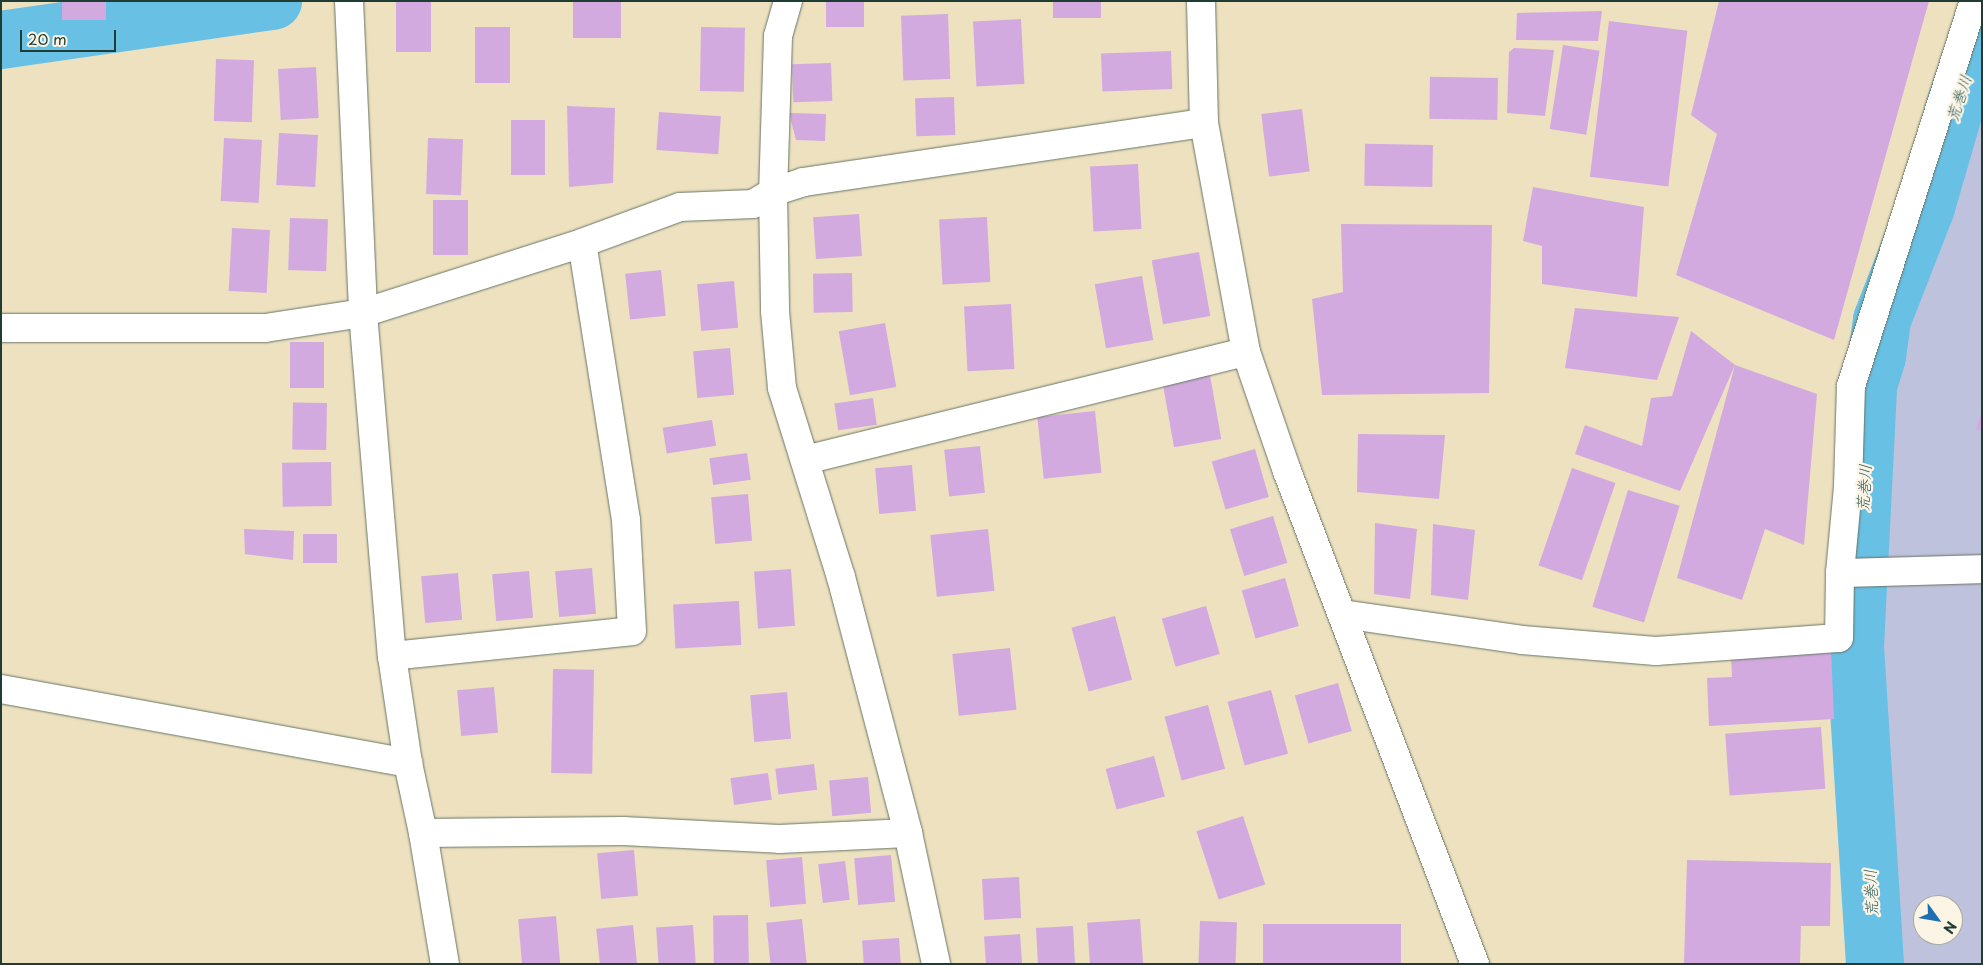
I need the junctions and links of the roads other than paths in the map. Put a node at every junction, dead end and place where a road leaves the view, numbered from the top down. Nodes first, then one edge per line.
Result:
1 (349, 1) edge
2 (788, 1) edge
3 (1201, 1) edge
4 (1974, 1) edge
5 (1204, 123) junction
6 (773, 192) junction
7 (582, 243) junction
8 (363, 313) junction
9 (1, 328) edge
10 (1246, 352) junction
11 (805, 460) junction
12 (1982, 569) edge
13 (1840, 574) junction
14 (1342, 614) junction
15 (392, 656) junction
16 (1, 690) edge
17 (408, 763) junction
18 (424, 833) junction
19 (908, 833) junction
20 (445, 964) edge
21 (936, 964) edge
22 (1475, 964) edge

1 - 8 street
2 - 6 street
3 - 5 street
4 - 13 street
5 - 6 street
5 - 10 street
6 - 7 street
6 - 11 street
7 - 8 street
7 - 15 street
8 - 9 street
8 - 15 street
10 - 11 street
10 - 14 street
11 - 19 street
12 - 13 street
13 - 14 street
14 - 22 street
15 - 17 street
16 - 17 street
17 - 18 street
18 - 19 street
18 - 20 street
19 - 21 street

